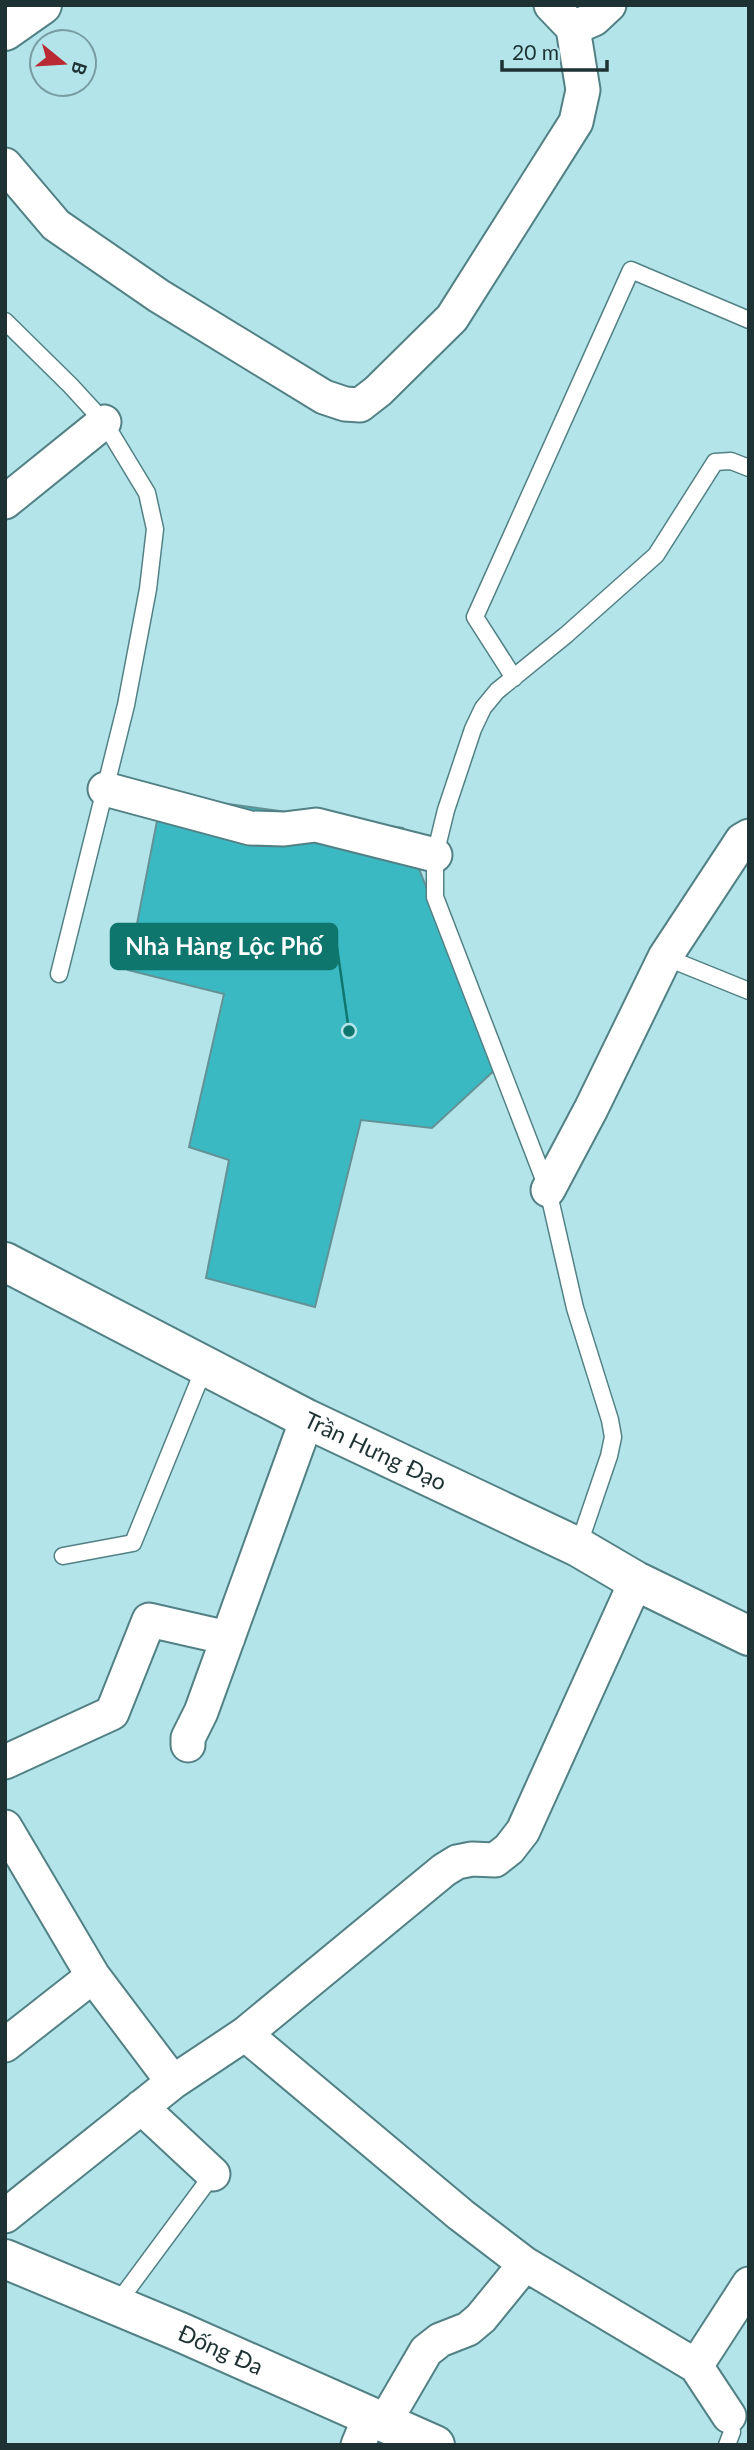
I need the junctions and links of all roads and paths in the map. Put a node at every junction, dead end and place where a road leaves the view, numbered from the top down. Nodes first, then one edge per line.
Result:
1 (42, 5) edge
2 (609, 5) edge
3 (562, 17) edge
4 (5, 31) edge
5 (5, 165) edge
6 (749, 320) edge
7 (5, 321) edge
8 (104, 422) junction
9 (749, 468) edge
10 (5, 502) edge
11 (514, 678) junction
12 (105, 789) junction
13 (749, 836) edge
14 (435, 855) junction
15 (665, 957) junction
16 (59, 974) dead end
17 (749, 991) edge
18 (548, 1190) junction
19 (5, 1262) edge
20 (205, 1366) junction
21 (307, 1419) junction
22 (578, 1547) junction
23 (63, 1556) dead end
24 (636, 1581) junction
25 (749, 1636) edge
26 (228, 1638) junction
27 (188, 1745) dead end
28 (5, 1762) edge
29 (5, 1827) edge
30 (93, 1976) junction
31 (245, 2034) junction
32 (5, 2045) edge
33 (173, 2082) junction
34 (141, 2107) junction
35 (213, 2174) joint
36 (5, 2216) edge
37 (5, 2259) edge
38 (524, 2264) junction
39 (749, 2284) edge
40 (116, 2305) junction
41 (696, 2366) junction
42 (371, 2428) edge
43 (728, 2430) edge
44 (435, 2445) edge

1 - 4 street
2 - 3 street
3 - 5 street
6 - 11 lane
7 - 8 lane
8 - 10 street
8 - 12 lane
9 - 11 lane
11 - 14 lane
12 - 14 street
12 - 16 lane
13 - 15 street
14 - 18 lane
15 - 17 lane
15 - 18 street
18 - 22 lane
19 - 20 street, Trần Hưng Đạo
20 - 21 street, Trần Hưng Đạo
20 - 23 lane
21 - 22 street, Trần Hưng Đạo
21 - 26 street
22 - 24 street, Trần Hưng Đạo
24 - 25 street, Trần Hưng Đạo
24 - 31 street
26 - 27 street
26 - 28 street
29 - 30 street
30 - 32 street
30 - 33 street
31 - 33 street
31 - 38 street
33 - 34 street
34 - 35 street
34 - 36 street
35 - 40 lane
37 - 40 street, Đống Đa
38 - 41 street
38 - 42 street
39 - 41 street
40 - 42 street, Đống Đa
41 - 43 street
42 - 44 street, Đống Đa

